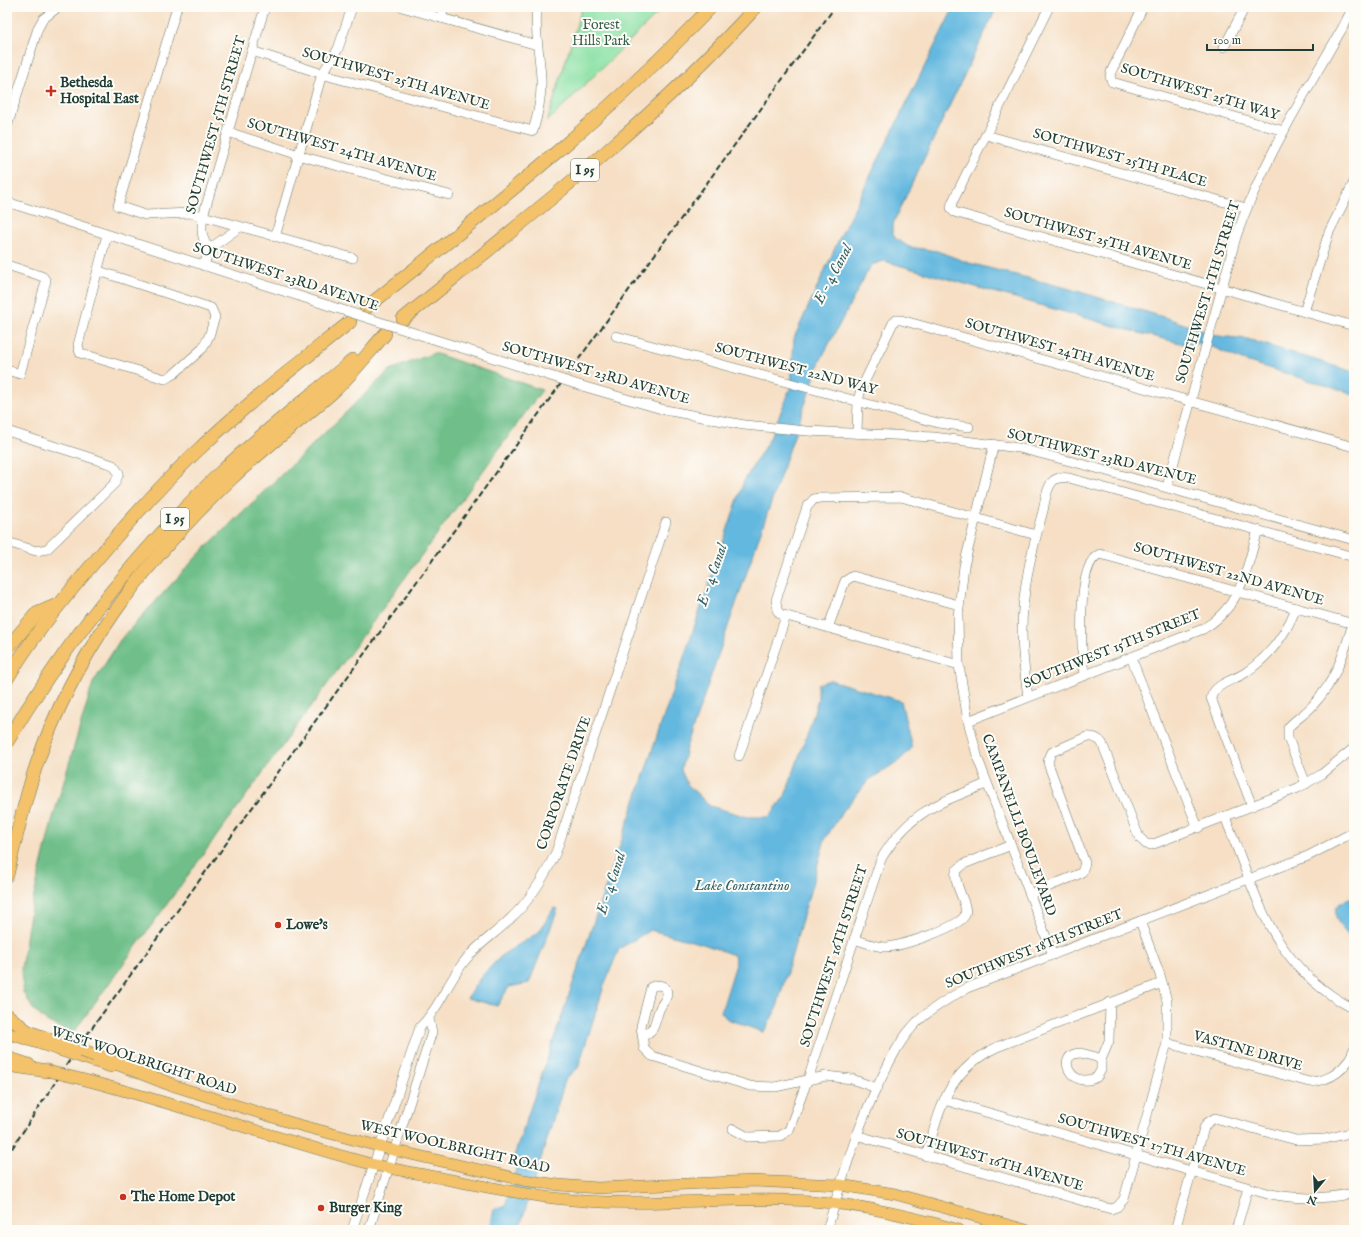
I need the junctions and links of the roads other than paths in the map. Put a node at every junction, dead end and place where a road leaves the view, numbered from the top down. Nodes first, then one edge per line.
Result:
1 (58, 7) edge
2 (177, 7) edge
3 (265, 7) edge
4 (352, 7) edge
5 (402, 7) edge
6 (444, 7) edge
7 (537, 7) edge
8 (712, 7) edge
9 (756, 7) edge
10 (1049, 7) edge
11 (1143, 7) edge
12 (1244, 7) edge
13 (1353, 7) edge
14 (440, 18) junction
15 (537, 45) junction
16 (1224, 47) dead end
17 (252, 51) junction
18 (322, 74) junction
19 (7, 127) edge
20 (1284, 131) junction
21 (228, 132) junction
22 (986, 135) junction
23 (298, 154) junction
24 (1354, 182) edge
25 (449, 195) dead end
26 (7, 202) edge
27 (1246, 208) junction
28 (203, 216) junction
29 (240, 226) junction
30 (108, 234) junction
31 (275, 237) junction
32 (209, 249) junction
33 (353, 258) dead end
34 (7, 265) edge
35 (204, 266) junction
36 (99, 271) junction
37 (1222, 288) junction
38 (366, 308) dead end
39 (1304, 312) junction
40 (403, 319) dead end
41 (350, 322) dead end
42 (1354, 326) edge
43 (616, 336) dead end
44 (7, 370) edge
45 (858, 400) junction
46 (1190, 401) junction
47 (969, 427) dead end
48 (7, 431) edge
49 (857, 433) junction
50 (994, 444) junction
51 (1354, 447) edge
52 (1167, 487) junction
53 (974, 518) junction
54 (666, 522) dead end
55 (1258, 530) junction
56 (1036, 535) junction
57 (1354, 540) edge
58 (7, 542) edge
59 (1354, 557) edge
60 (1239, 592) junction
61 (59, 605) junction
62 (959, 605) junction
63 (1296, 608) junction
64 (786, 616) junction
65 (1353, 623) edge
66 (828, 628) junction
67 (7, 649) edge
68 (1131, 657) junction
69 (959, 665) junction
70 (1084, 676) junction
71 (7, 679) edge
72 (1028, 697) junction
73 (968, 721) junction
74 (7, 742) edge
75 (1354, 748) edge
76 (740, 756) dead end
77 (986, 784) junction
78 (1306, 784) junction
79 (1252, 806) junction
80 (1225, 817) junction
81 (1198, 828) junction
82 (1354, 832) edge
83 (1011, 845) junction
84 (7, 874) edge
85 (1250, 878) junction
86 (1030, 894) junction
87 (1140, 922) junction
88 (854, 939) junction
89 (1053, 955) junction
90 (1162, 983) junction
91 (1110, 1002) junction
92 (1354, 1009) edge
93 (7, 1015) edge
94 (429, 1019) junction
95 (7, 1034) edge
96 (643, 1037) junction
97 (1168, 1043) junction
98 (51, 1044) junction
99 (1354, 1049) edge
100 (7, 1057) edge
101 (1101, 1060) dead end
102 (7, 1065) edge
103 (34, 1068) junction
104 (48, 1071) joint
105 (807, 1079) junction
106 (170, 1084) joint
107 (876, 1088) junction
108 (944, 1100) junction
109 (733, 1129) dead end
110 (1354, 1132) edge
111 (856, 1135) junction
112 (380, 1146) junction
113 (394, 1150) junction
114 (926, 1156) junction
115 (1137, 1156) junction
116 (373, 1164) junction
117 (388, 1168) junction
118 (1192, 1171) junction
119 (840, 1185) junction
120 (1248, 1188) junction
121 (1354, 1193) edge
122 (835, 1203) junction
123 (352, 1230) edge
124 (369, 1230) edge
125 (827, 1230) edge
126 (960, 1230) edge
127 (1026, 1230) edge
128 (1175, 1230) edge
129 (1236, 1230) edge

1 - 19 street
2 - 28 street
3 - 17 street, SOUTHWEST 5TH STREET
4 - 18 street
5 - 14 street
6 - 14 street
7 - 15 street
8 - 38 highway, I 95
9 - 40 highway, I 95
10 - 22 street
11 - 20 street, SOUTHWEST 25TH WAY
12 - 16 street
13 - 20 street, SOUTHWEST 11TH STREET
14 - 15 street
15 - 18 street, SOUTHWEST 25TH AVENUE
17 - 18 street, SOUTHWEST 25TH AVENUE
17 - 21 street, SOUTHWEST 5TH STREET
18 - 23 street
20 - 27 street, SOUTHWEST 11TH STREET
21 - 23 street, SOUTHWEST 24TH AVENUE
21 - 28 street, SOUTHWEST 5TH STREET
22 - 27 street, SOUTHWEST 25TH PLACE
22 - 37 street, SOUTHWEST 25TH AVENUE
23 - 25 street, SOUTHWEST 24TH AVENUE
23 - 31 street
24 - 39 street
26 - 30 street, SOUTHWEST 23RD AVENUE
27 - 37 street, SOUTHWEST 11TH STREET
28 - 29 street
28 - 32 street, SOUTHWEST 5TH STREET
29 - 31 street
29 - 32 street
30 - 35 street, SOUTHWEST 23RD AVENUE
30 - 36 street
31 - 33 street
32 - 35 street
34 - 44 street
35 - 49 street, SOUTHWEST 23RD AVENUE, bridge
36 - 36 street
37 - 39 street, SOUTHWEST 25TH AVENUE
37 - 46 street, SOUTHWEST 11TH STREET
39 - 42 street, SOUTHWEST 25TH AVENUE
41 - 61 highway, I 95
43 - 45 street, SOUTHWEST 22ND WAY
45 - 46 street, SOUTHWEST 24TH AVENUE
45 - 47 street, SOUTHWEST 22ND WAY
45 - 49 street
46 - 51 street, SOUTHWEST 24TH AVENUE
46 - 52 street, SOUTHWEST 11TH STREET
48 - 58 street
49 - 50 street, SOUTHWEST 23RD AVENUE
50 - 52 street, SOUTHWEST 23RD AVENUE
50 - 53 street, CAMPANELLI BOULEVARD
52 - 57 street, SOUTHWEST 23RD AVENUE
53 - 56 street
53 - 62 street, CAMPANELLI BOULEVARD
53 - 64 street
54 - 94 street, CORPORATE DRIVE
55 - 56 street
55 - 59 street
55 - 60 street, SOUTHWEST 15TH STREET
56 - 72 street
60 - 63 street, SOUTHWEST 22ND AVENUE
60 - 68 street, SOUTHWEST 15TH STREET
60 - 70 street, SOUTHWEST 22ND AVENUE
61 - 67 highway
61 - 71 highway, I 95
62 - 66 street
62 - 69 street, CAMPANELLI BOULEVARD
63 - 65 street, SOUTHWEST 22ND AVENUE
63 - 79 street
64 - 66 street
64 - 76 street
65 - 78 street
66 - 69 street
68 - 70 street, SOUTHWEST 15TH STREET
68 - 81 street
69 - 73 street, CAMPANELLI BOULEVARD
70 - 72 street, SOUTHWEST 15TH STREET
72 - 73 street, SOUTHWEST 15TH STREET
73 - 77 street, CAMPANELLI BOULEVARD
74 - 84 highway, I 95
75 - 78 street
77 - 83 street, CAMPANELLI BOULEVARD
77 - 88 street, SOUTHWEST 16TH STREET
78 - 79 street
79 - 80 street
80 - 81 street
80 - 85 street
81 - 86 street
82 - 85 street, SOUTHWEST 18TH STREET
83 - 86 street, CAMPANELLI BOULEVARD
83 - 88 street
85 - 87 street, SOUTHWEST 18TH STREET
85 - 92 street
86 - 89 street, CAMPANELLI BOULEVARD
87 - 89 street, SOUTHWEST 18TH STREET
87 - 90 street
88 - 105 street, SOUTHWEST 16TH STREET
89 - 107 street, SOUTHWEST 18TH STREET
90 - 91 street
90 - 97 street
91 - 101 street
91 - 108 street
93 - 98 highway
94 - 112 street, CORPORATE DRIVE
94 - 113 street
95 - 98 main road, WEST WOOLBRIGHT ROAD
96 - 96 street
96 - 105 street
97 - 99 street, VASTINE DRIVE
97 - 115 street
98 - 106 highway, bridge
100 - 103 main road
102 - 103 highway
103 - 104 highway
104 - 116 main road, WEST WOOLBRIGHT ROAD, bridge
105 - 107 street
105 - 109 street, SOUTHWEST 16TH STREET
106 - 112 main road, WEST WOOLBRIGHT ROAD
107 - 111 street, SOUTHWEST 18TH STREET
108 - 114 street
108 - 115 street, SOUTHWEST 17TH AVENUE
110 - 118 street
111 - 114 street, SOUTHWEST 16TH AVENUE
111 - 119 street, SOUTHWEST 18TH STREET
112 - 113 main road, WEST WOOLBRIGHT ROAD
112 - 116 street, CORPORATE DRIVE
113 - 117 street
113 - 119 main road, WEST WOOLBRIGHT ROAD
114 - 115 street, SOUTHWEST 16TH AVENUE
115 - 118 street, SOUTHWEST 17TH AVENUE
116 - 117 main road, WEST WOOLBRIGHT ROAD
116 - 123 street, CORPORATE DRIVE
117 - 122 main road, WEST WOOLBRIGHT ROAD
117 - 124 street
118 - 120 street, SOUTHWEST 17TH AVENUE
118 - 128 street
119 - 122 street, SOUTHWEST 18TH STREET
119 - 127 main road, WEST WOOLBRIGHT ROAD
120 - 121 street, SOUTHWEST 17TH AVENUE
120 - 129 street
122 - 125 street, SOUTHWEST 18TH STREET
122 - 126 main road, WEST WOOLBRIGHT ROAD

